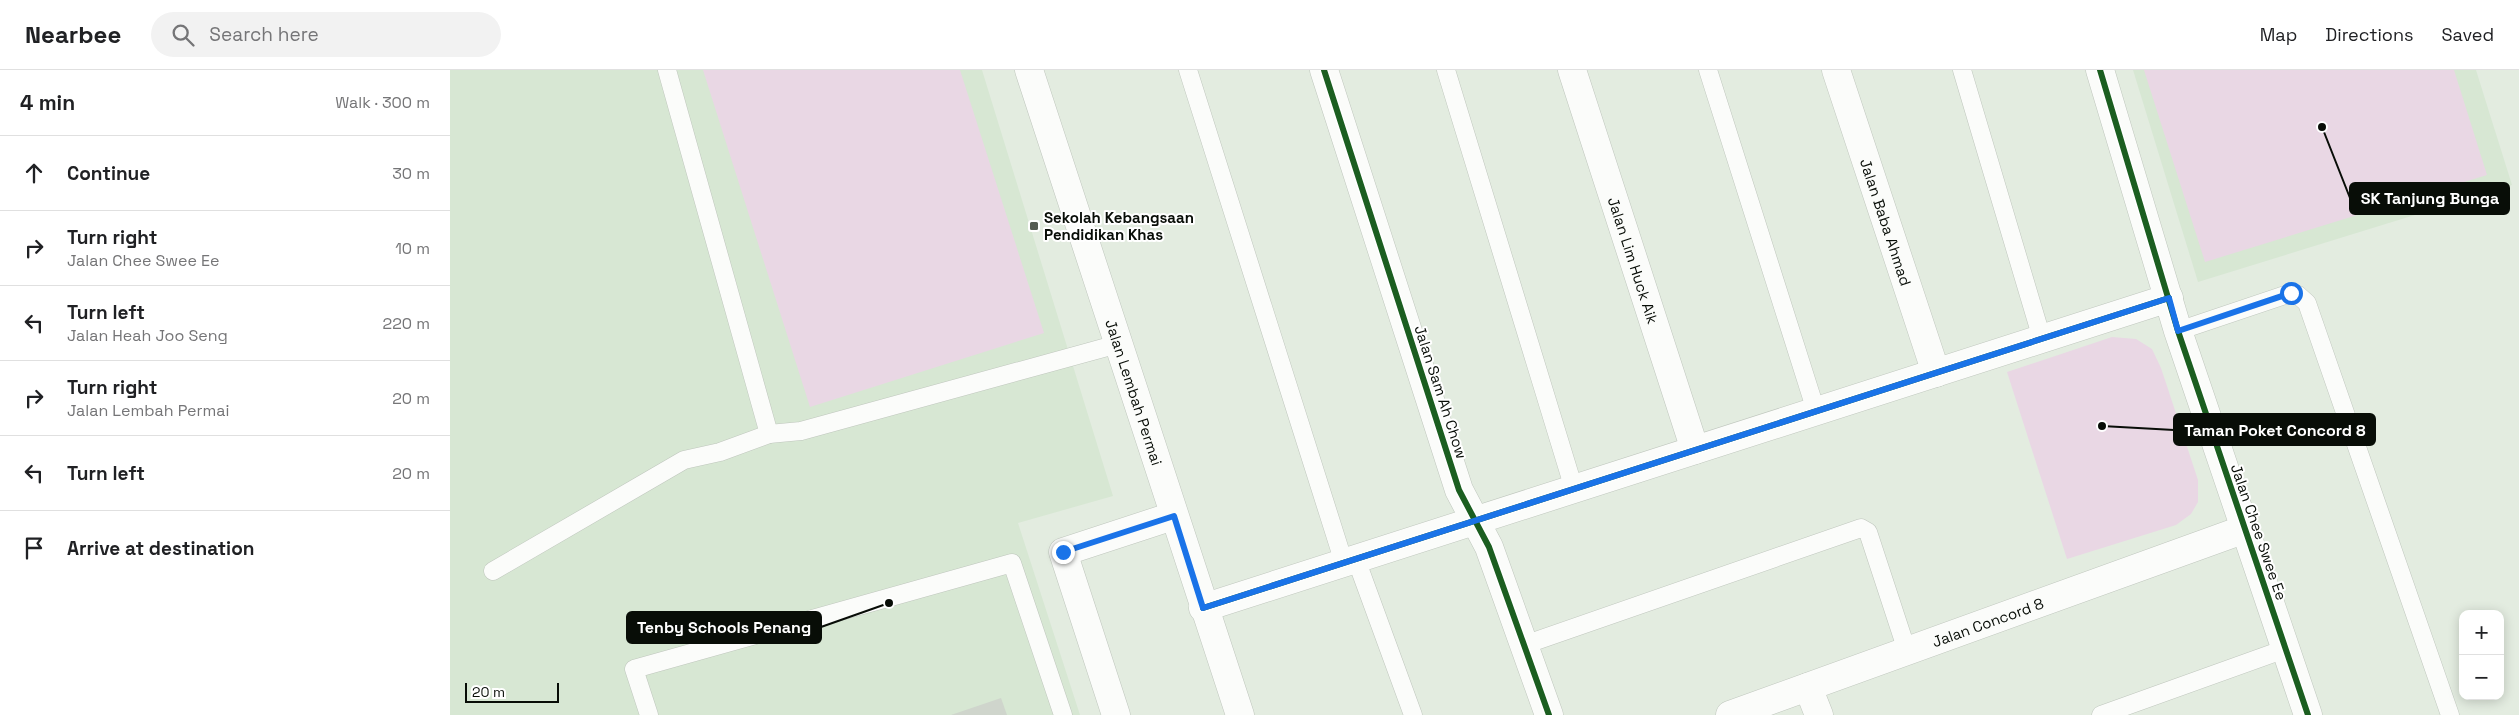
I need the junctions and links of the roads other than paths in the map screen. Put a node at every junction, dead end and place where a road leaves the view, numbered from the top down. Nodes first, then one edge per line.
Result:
1 (667, 70) edge
2 (1029, 70) edge
3 (1188, 70) edge
4 (1324, 70) edge
5 (1446, 70) edge
6 (1572, 70) edge
7 (1708, 70) edge
8 (1836, 70) edge
9 (1962, 70) edge
10 (2100, 70) edge
11 (2169, 298) junction
12 (2178, 331) junction
13 (2042, 339) junction
14 (1118, 344) junction
15 (1936, 373) junction
16 (1816, 411) junction
17 (769, 434) junction
18 (1695, 450) junction
19 (1574, 489) junction
20 (1174, 516) junction
21 (1476, 520) junction
22 (2245, 529) junction
23 (1350, 561) junction
24 (493, 571) dead end
25 (1203, 608) junction
26 (1524, 644) junction
27 (2285, 649) junction
28 (1907, 651) junction
29 (1808, 687) junction
30 (648, 715) edge
31 (1063, 715) edge
32 (1116, 715) edge
33 (1240, 715) edge
34 (1413, 715) edge
35 (1549, 715) edge
36 (1730, 715) edge
37 (1819, 715) edge
38 (2101, 715) edge
39 (2308, 715) edge
40 (2450, 715) edge

1 - 17 lane
2 - 14 street, Jalan Lembah Permai
3 - 23 lane
4 - 21 street, Jalan Sam Ah Chow
5 - 19 lane
6 - 18 street, Jalan Lim Huck Aik
7 - 16 lane
8 - 15 street, Jalan Baba Ahmad
9 - 13 lane
10 - 11 street, Jalan Chee Swee Ee
11 - 12 street, Jalan Chee Swee Ee
11 - 13 street
12 - 22 street, Jalan Chee Swee Ee
12 - 40 lane
13 - 15 street
14 - 17 lane
14 - 20 street, Jalan Lembah Permai
15 - 16 street
16 - 18 street
17 - 24 lane
18 - 19 street
19 - 21 street
20 - 25 street, Jalan Lembah Permai
20 - 32 street
21 - 23 street
21 - 26 street, Jalan Sam Ah Chow
22 - 27 street, Jalan Chee Swee Ee
22 - 28 street, Jalan Concord 8
23 - 25 street
23 - 34 lane
25 - 33 street, Jalan Lembah Permai
26 - 28 lane
26 - 35 street, Jalan Sam Ah Chow
27 - 38 lane
27 - 39 street, Jalan Chee Swee Ee
28 - 29 street, Jalan Concord 8
29 - 36 street, Jalan Concord 8
29 - 37 street
30 - 31 lane

